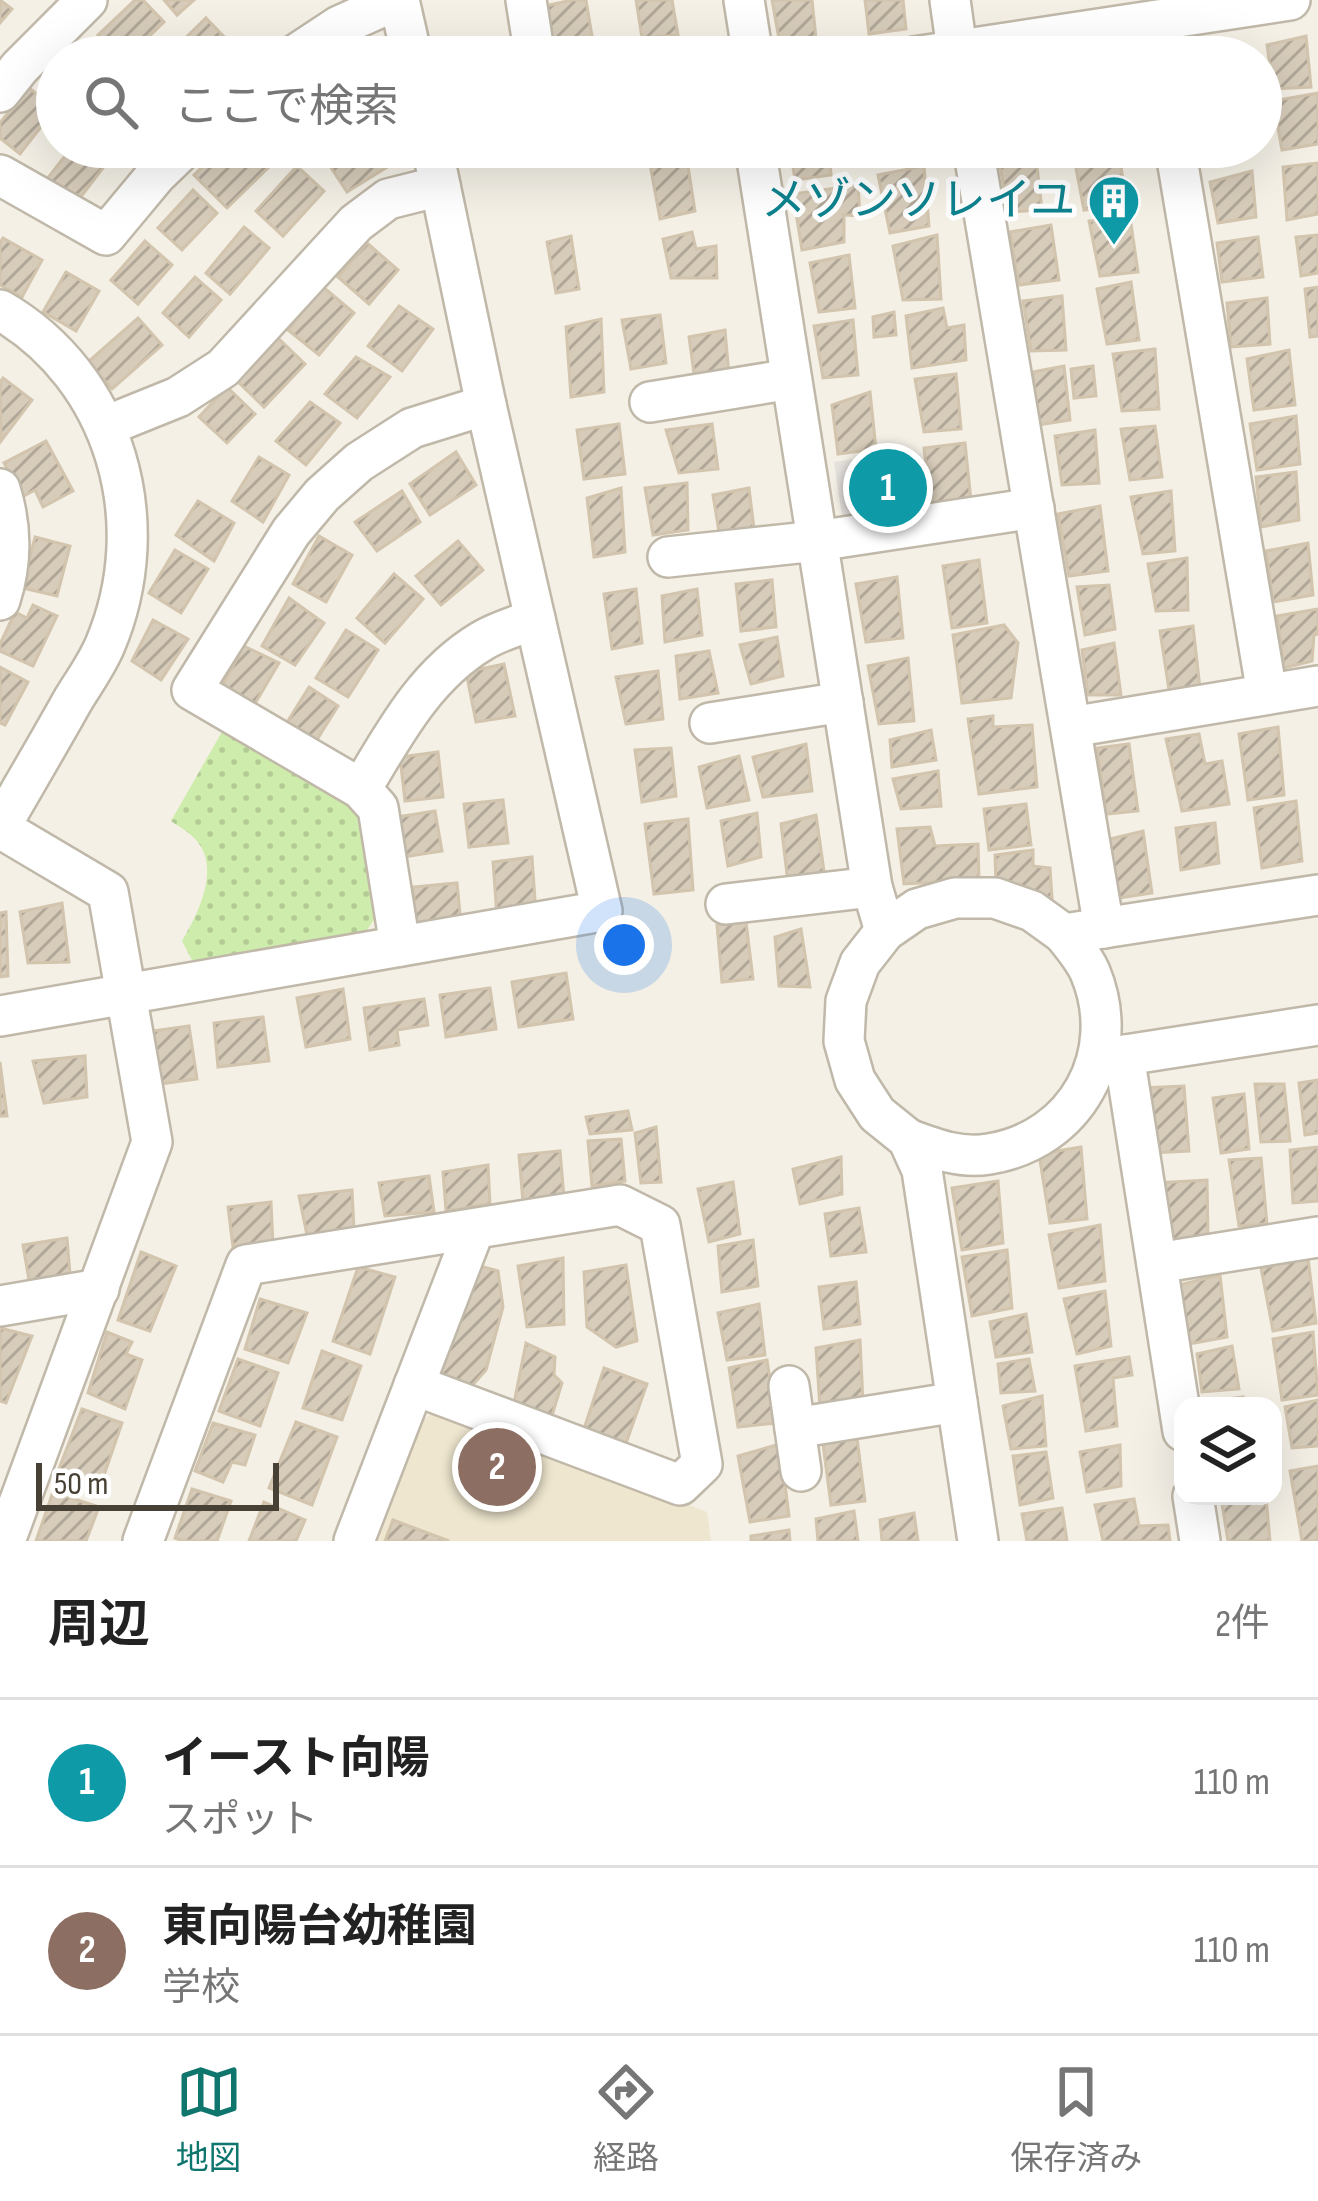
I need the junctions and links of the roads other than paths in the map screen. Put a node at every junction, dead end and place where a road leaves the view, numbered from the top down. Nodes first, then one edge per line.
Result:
1 (87, 0) edge
2 (398, 0) edge
3 (526, 0) edge
4 (744, 0) edge
5 (950, 0) edge
6 (1290, 0) edge
7 (51, 36) edge
8 (324, 36) edge
9 (407, 36) edge
10 (532, 36) edge
11 (750, 36) edge
12 (955, 36) edge
13 (1167, 36) edge
14 (36, 51) edge
15 (0, 92) edge
16 (163, 168) edge
17 (436, 168) edge
18 (758, 168) edge
19 (977, 168) edge
20 (1179, 168) edge
21 (0, 175) edge
22 (440, 186) junction
23 (0, 310) edge
24 (791, 379) junction
25 (650, 402) dead end
26 (486, 405) junction
27 (106, 426) junction
28 (0, 490) edge
29 (1034, 508) junction
30 (818, 541) junction
31 (668, 557) dead end
32 (0, 600) edge
33 (535, 619) junction
34 (1318, 686) edge
35 (1267, 694) junction
36 (843, 702) junction
37 (710, 723) dead end
38 (1071, 727) junction
39 (362, 789) junction
40 (0, 828) edge
41 (872, 887) junction
42 (1318, 895) edge
43 (726, 904) dead end
44 (1104, 928) junction
45 (885, 932) junction
46 (1064, 934) junction
47 (400, 946) junction
48 (126, 994) junction
49 (0, 1016) edge
50 (1318, 1025) edge
51 (1112, 1057) junction
52 (908, 1138) junction
53 (474, 1230) junction
54 (1318, 1237) edge
55 (1156, 1263) junction
56 (99, 1289) junction
57 (0, 1306) edge
58 (414, 1385) junction
59 (789, 1386) dead end
60 (1178, 1397) edge
61 (957, 1402) junction
62 (795, 1428) junction
63 (801, 1471) dead end
64 (1194, 1505) edge
65 (4, 1541) edge
66 (142, 1541) edge
67 (354, 1541) edge
68 (977, 1541) edge
69 (1200, 1541) edge

1 - 7 street
2 - 8 street
2 - 9 street
3 - 10 street
4 - 11 street
5 - 12 street
6 - 13 street
14 - 15 street
16 - 21 street
17 - 22 street
18 - 24 street
19 - 29 street
20 - 35 street
22 - 26 street
22 - 27 street
23 - 27 street
24 - 25 street
24 - 30 street
26 - 33 street
26 - 39 street
27 - 40 street
28 - 32 street
29 - 30 street
29 - 38 street
30 - 31 street
30 - 36 street
33 - 39 street
33 - 47 street
34 - 35 street
35 - 38 street
36 - 37 street
36 - 41 street
38 - 44 street
39 - 47 street
40 - 48 street
41 - 43 street
41 - 45 street
42 - 44 street
44 - 46 street
45 - 46 street
45 - 52 street
46 - 51 street
47 - 48 street
48 - 49 street
48 - 56 street
50 - 51 street
51 - 52 street
51 - 55 street
52 - 61 street
53 - 58 street
53 - 58 street
53 - 66 street
54 - 55 street
55 - 60 street
56 - 57 street
56 - 65 street
58 - 67 street
59 - 62 street
61 - 62 street
61 - 68 street
62 - 63 street
64 - 69 street

